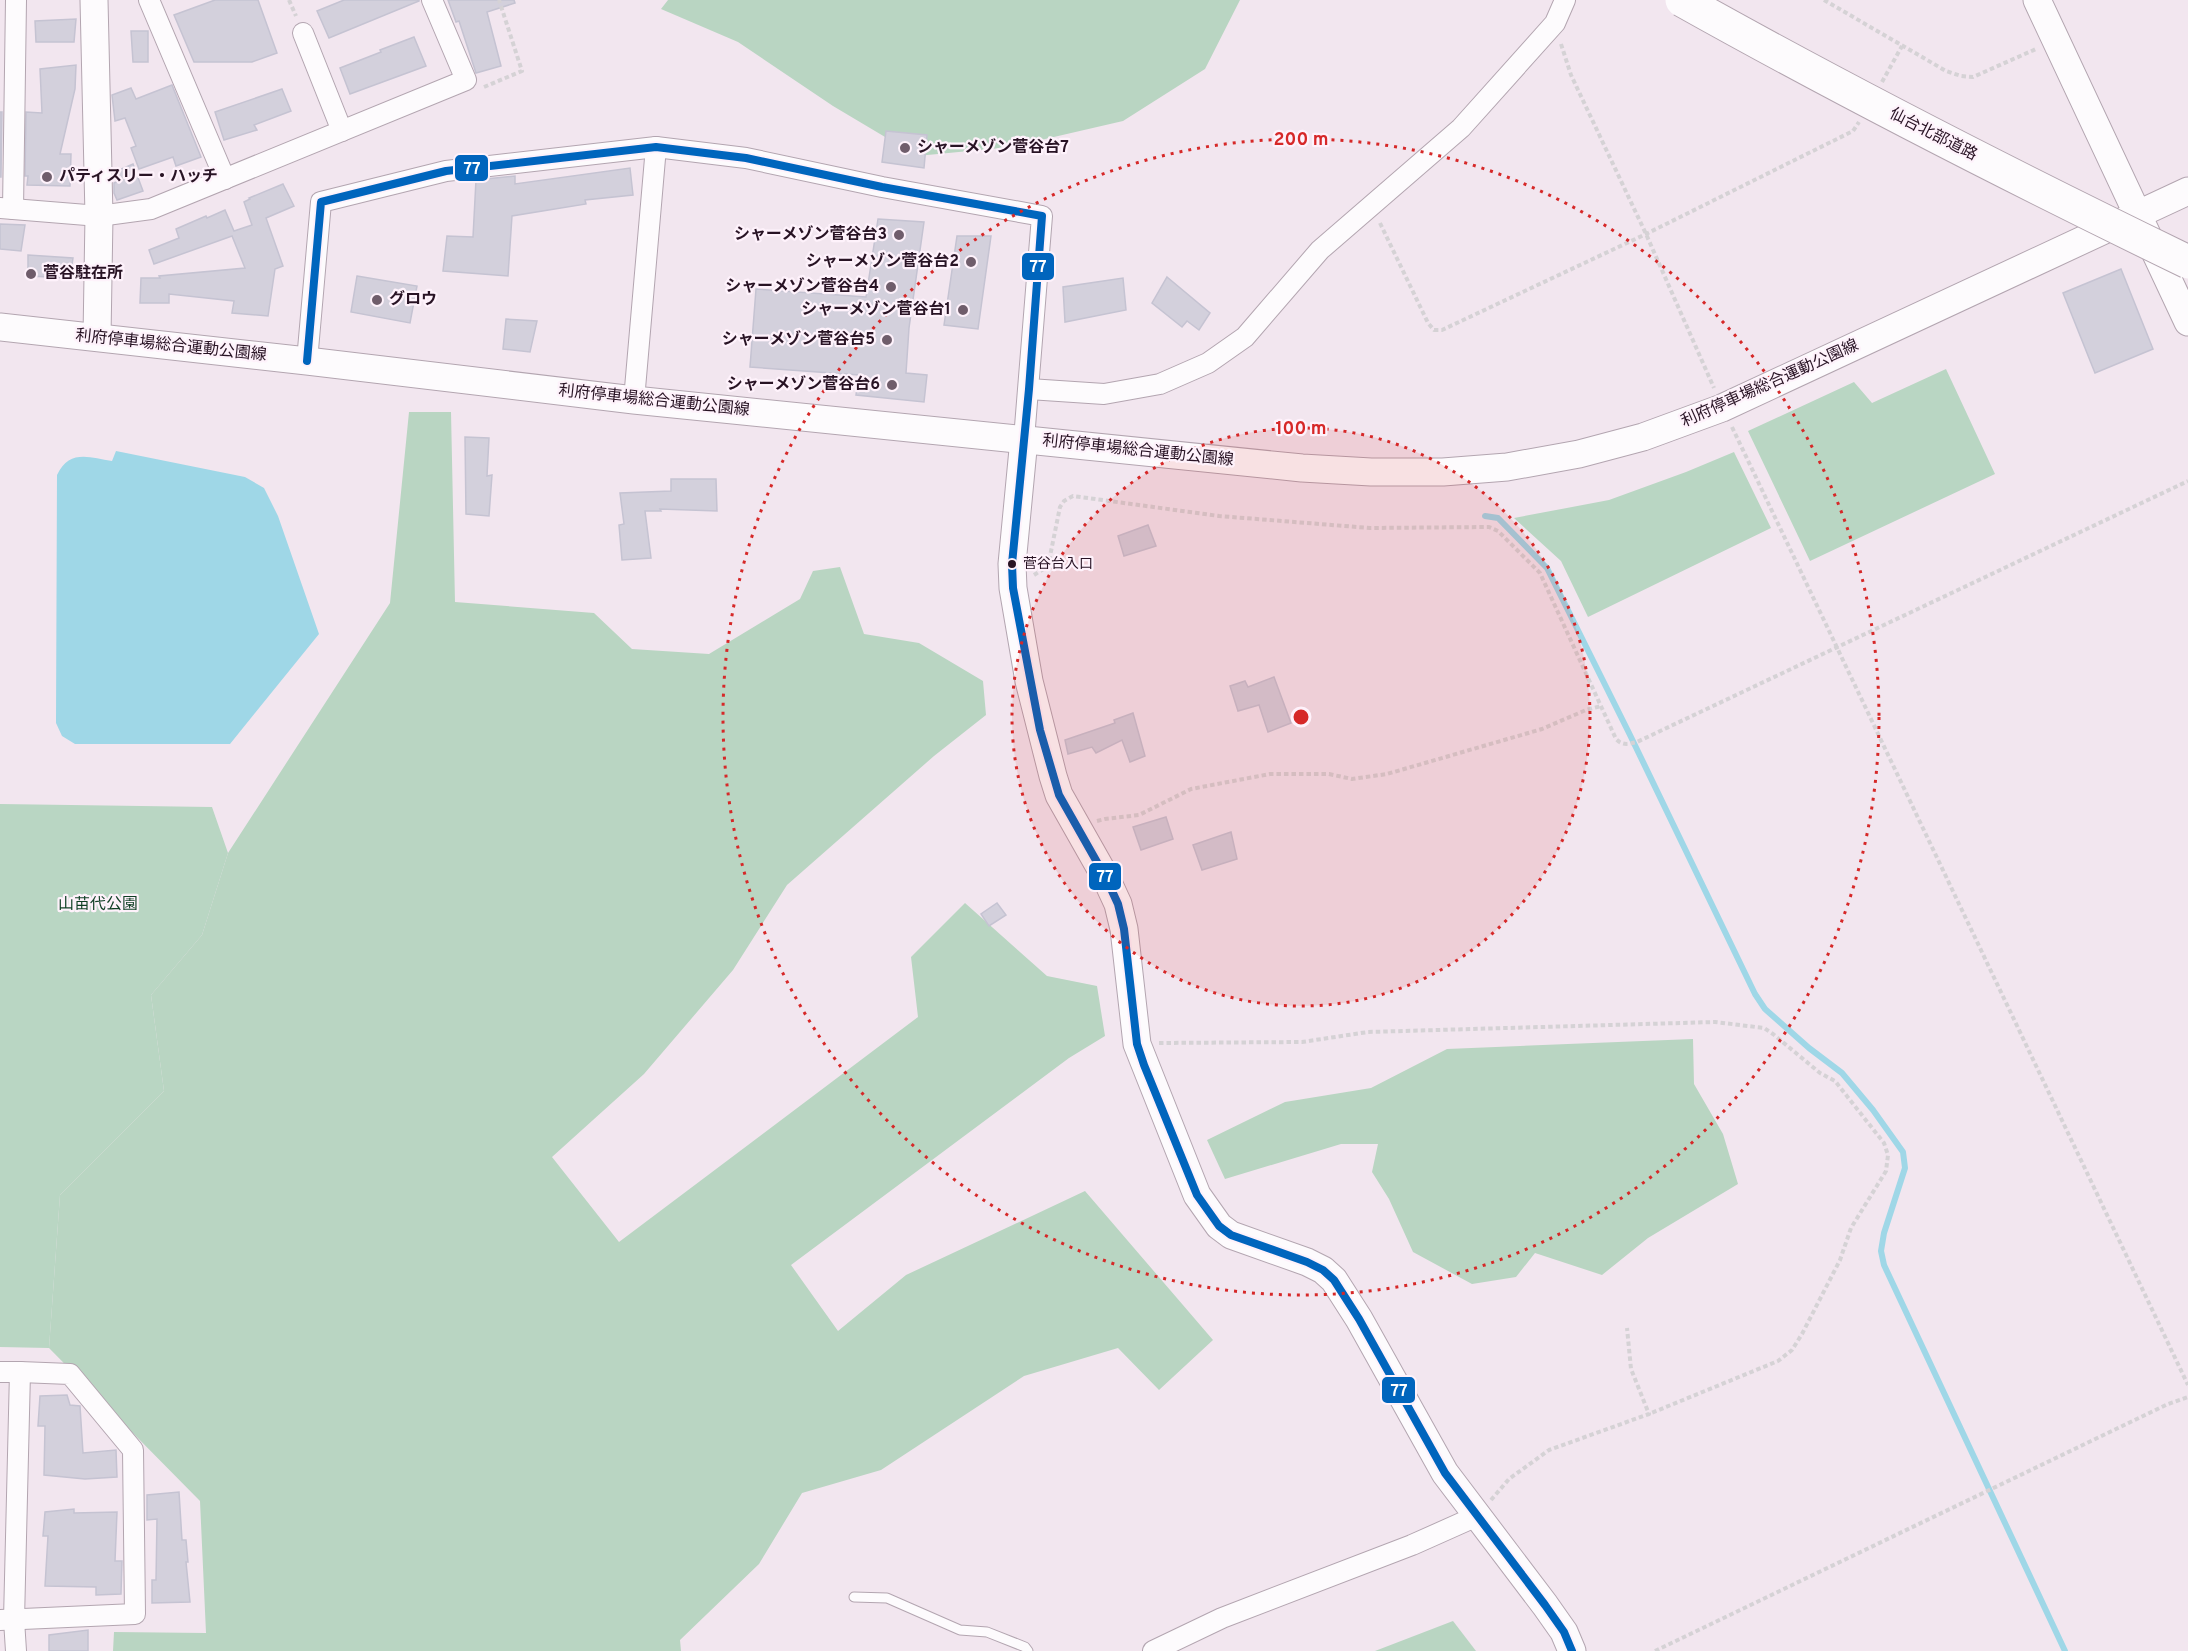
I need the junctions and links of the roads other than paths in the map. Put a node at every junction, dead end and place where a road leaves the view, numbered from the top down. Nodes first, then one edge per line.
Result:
1 (16, 0) edge
2 (94, 0) edge
3 (149, 0) edge
4 (432, 0) edge
5 (1565, 0) edge
6 (1682, 0) edge
7 (2037, 0) edge
8 (303, 33) dead end
9 (342, 131) junction
10 (656, 147) junction
11 (225, 179) junction
12 (2188, 191) edge
13 (6, 209) edge
14 (2138, 215) junction
15 (99, 216) junction
16 (2188, 262) edge
17 (2188, 322) edge
18 (0, 327) edge
19 (97, 337) junction
20 (307, 361) junction
21 (1029, 389) junction
22 (634, 400) junction
23 (1024, 439) junction
24 (10, 1372) edge
25 (1477, 1516) junction
26 (854, 1597) dead end
27 (7, 1620) edge
28 (16, 1651) edge
29 (1028, 1651) edge
30 (1153, 1651) edge
31 (1572, 1651) edge

1 - 13 street
2 - 15 main road
3 - 11 street
4 - 9 street
5 - 21 street
6 - 16 highway, 仙台北部道路, bridge
7 - 14 main road
8 - 9 street
9 - 11 street
10 - 20 street
10 - 21 street
10 - 22 street
11 - 15 street
12 - 14 main road, 利府停車場総合運動公園線
13 - 15 street
14 - 17 main road
14 - 23 main road, 利府停車場総合運動公園線
15 - 19 main road
18 - 19 main road, 利府停車場総合運動公園線
19 - 20 main road, 利府停車場総合運動公園線
20 - 22 main road, 利府停車場総合運動公園線
21 - 23 street
22 - 23 main road, 利府停車場総合運動公園線
23 - 25 main road
24 - 27 street
24 - 27 street
25 - 30 street
25 - 31 main road
26 - 29 lane
27 - 28 street

